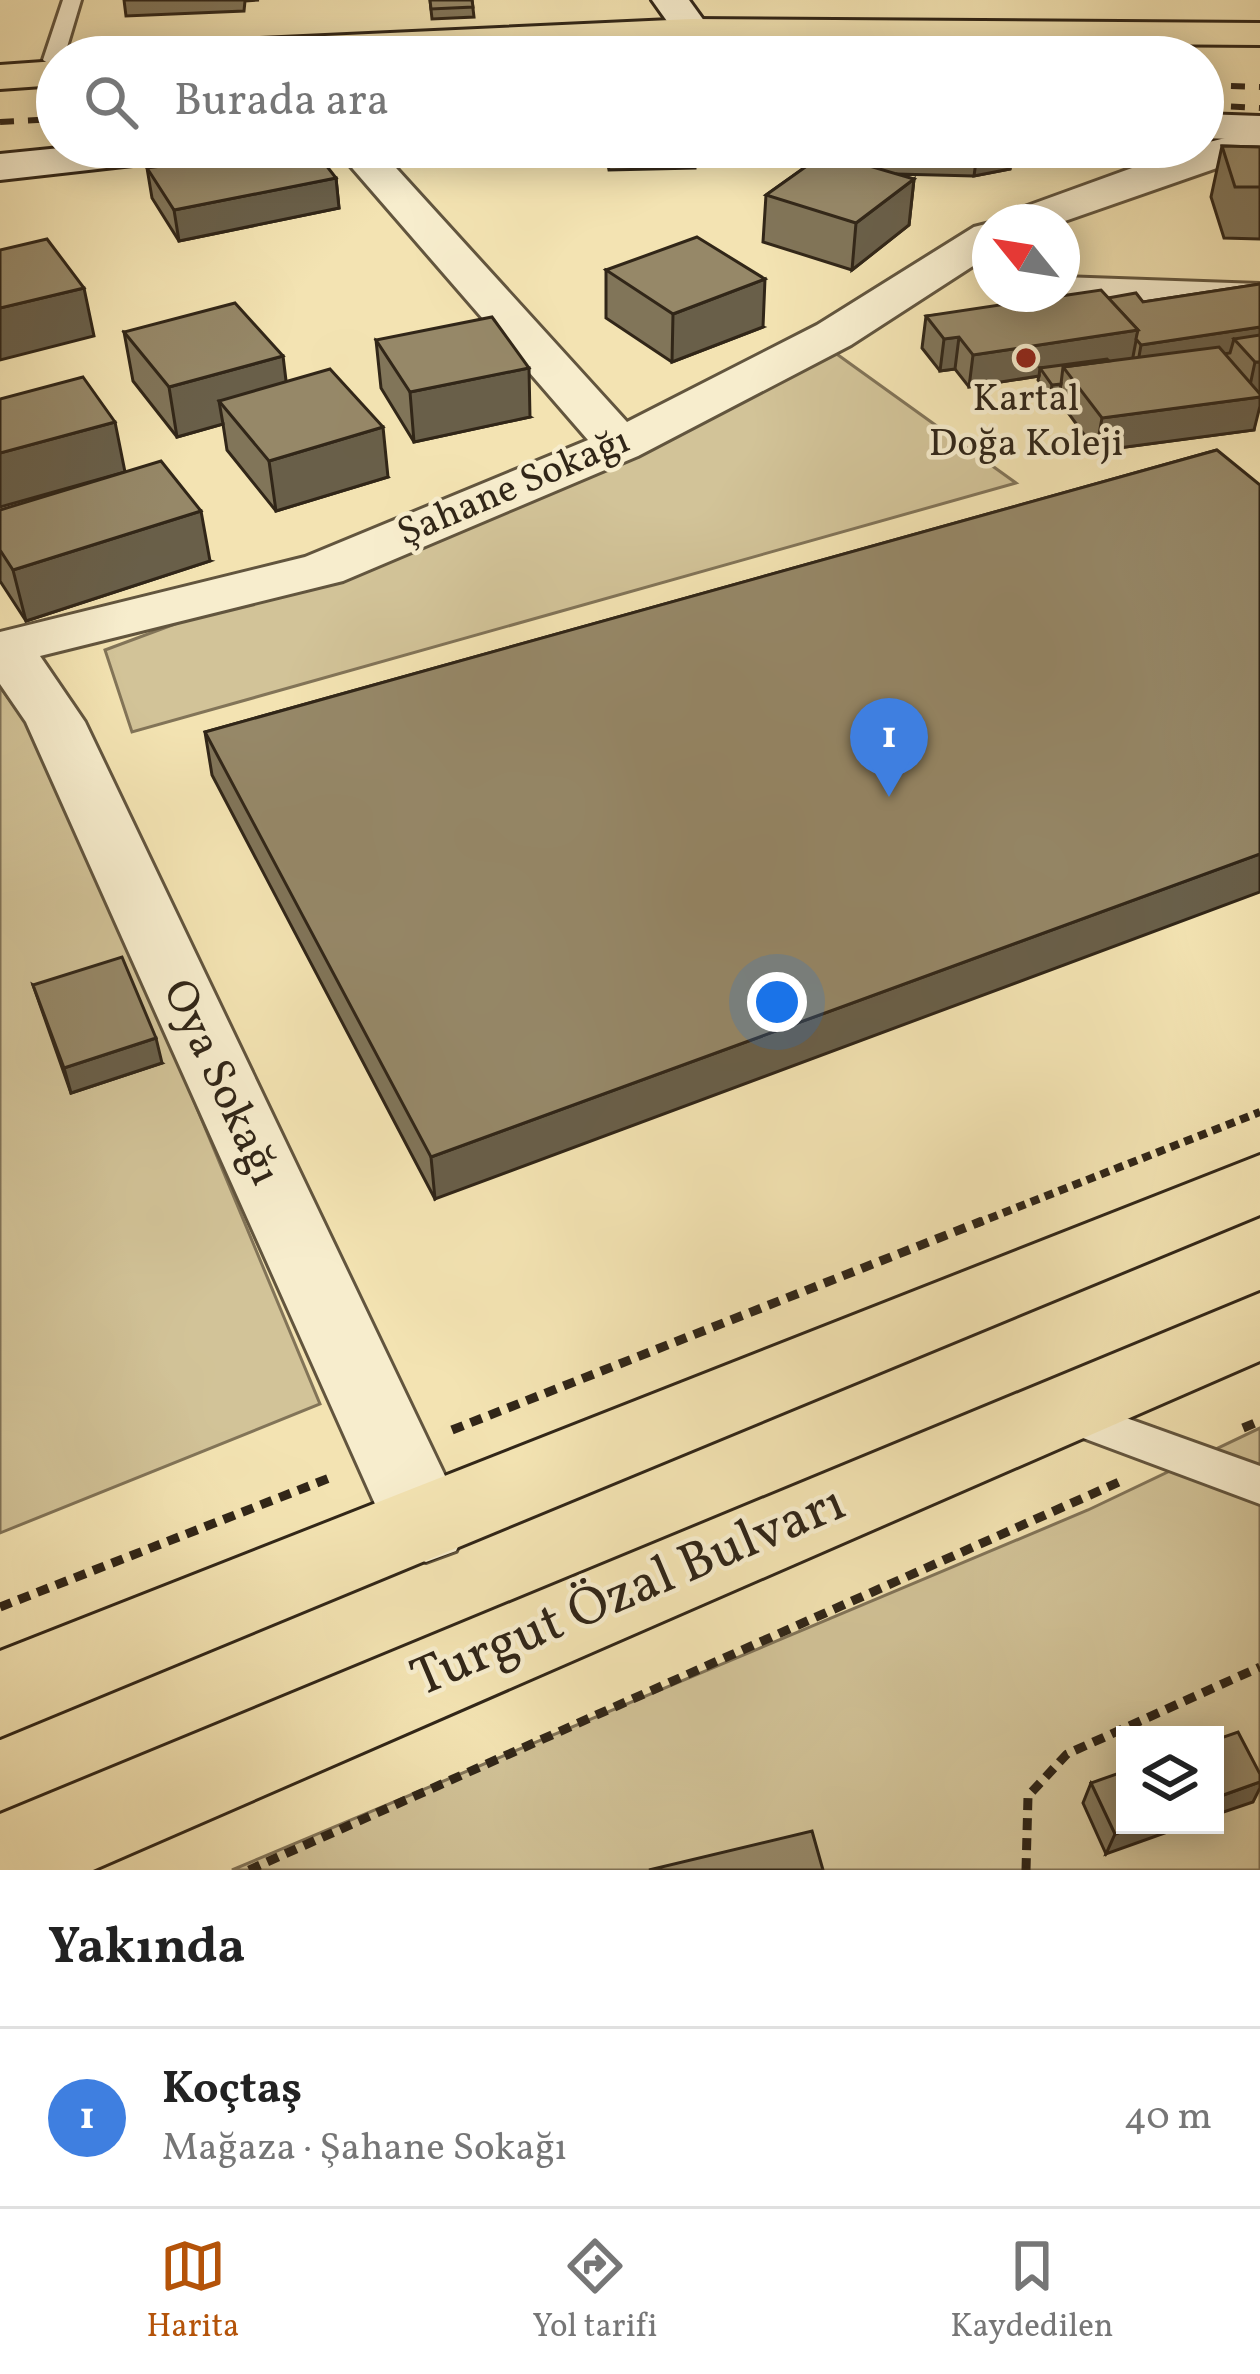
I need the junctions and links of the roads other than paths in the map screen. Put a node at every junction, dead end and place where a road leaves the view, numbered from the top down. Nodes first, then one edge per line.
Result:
1 (72, 0) edge
2 (689, 26) edge
3 (1260, 34) edge
4 (63, 36) edge
5 (503, 36) edge
6 (612, 36) edge
7 (949, 36) edge
8 (1224, 47) edge
9 (1260, 48) edge
10 (0, 62) edge
11 (36, 63) edge
12 (36, 69) edge
13 (0, 77) edge
14 (1224, 127) edge
15 (1260, 128) edge
16 (1260, 141) edge
17 (1224, 150) edge
18 (36, 162) edge
19 (0, 166) edge
20 (374, 168) edge
21 (1170, 168) edge
22 (1072, 204) edge
23 (972, 247) edge
24 (899, 292) junction
25 (972, 292) edge
26 (1080, 292) edge
27 (1260, 298) edge
28 (620, 445) junction
29 (2, 648) edge
30 (1260, 1184) edge
31 (1260, 1326) edge
32 (1058, 1412) junction
33 (1260, 1485) edge
34 (410, 1489) junction
35 (0, 1694) edge
36 (0, 1862) edge

1 - 4 lane
2 - 3 main road
2 - 5 main road
2 - 6 main road
2 - 7 main road
8 - 9 main road
10 - 11 main road
12 - 13 main road
14 - 15 street
16 - 17 street
18 - 19 street
20 - 28 street
21 - 22 street
23 - 24 street, Şahane Sokağı
24 - 25 street
24 - 28 street, Şahane Sokağı
26 - 27 street
28 - 29 street, Şahane Sokağı
29 - 34 street, Oya Sokağı
30 - 34 main road
31 - 32 main road, Turgut Özal Bulvarı
32 - 33 lane
32 - 36 main road, Turgut Özal Bulvarı
34 - 35 main road

